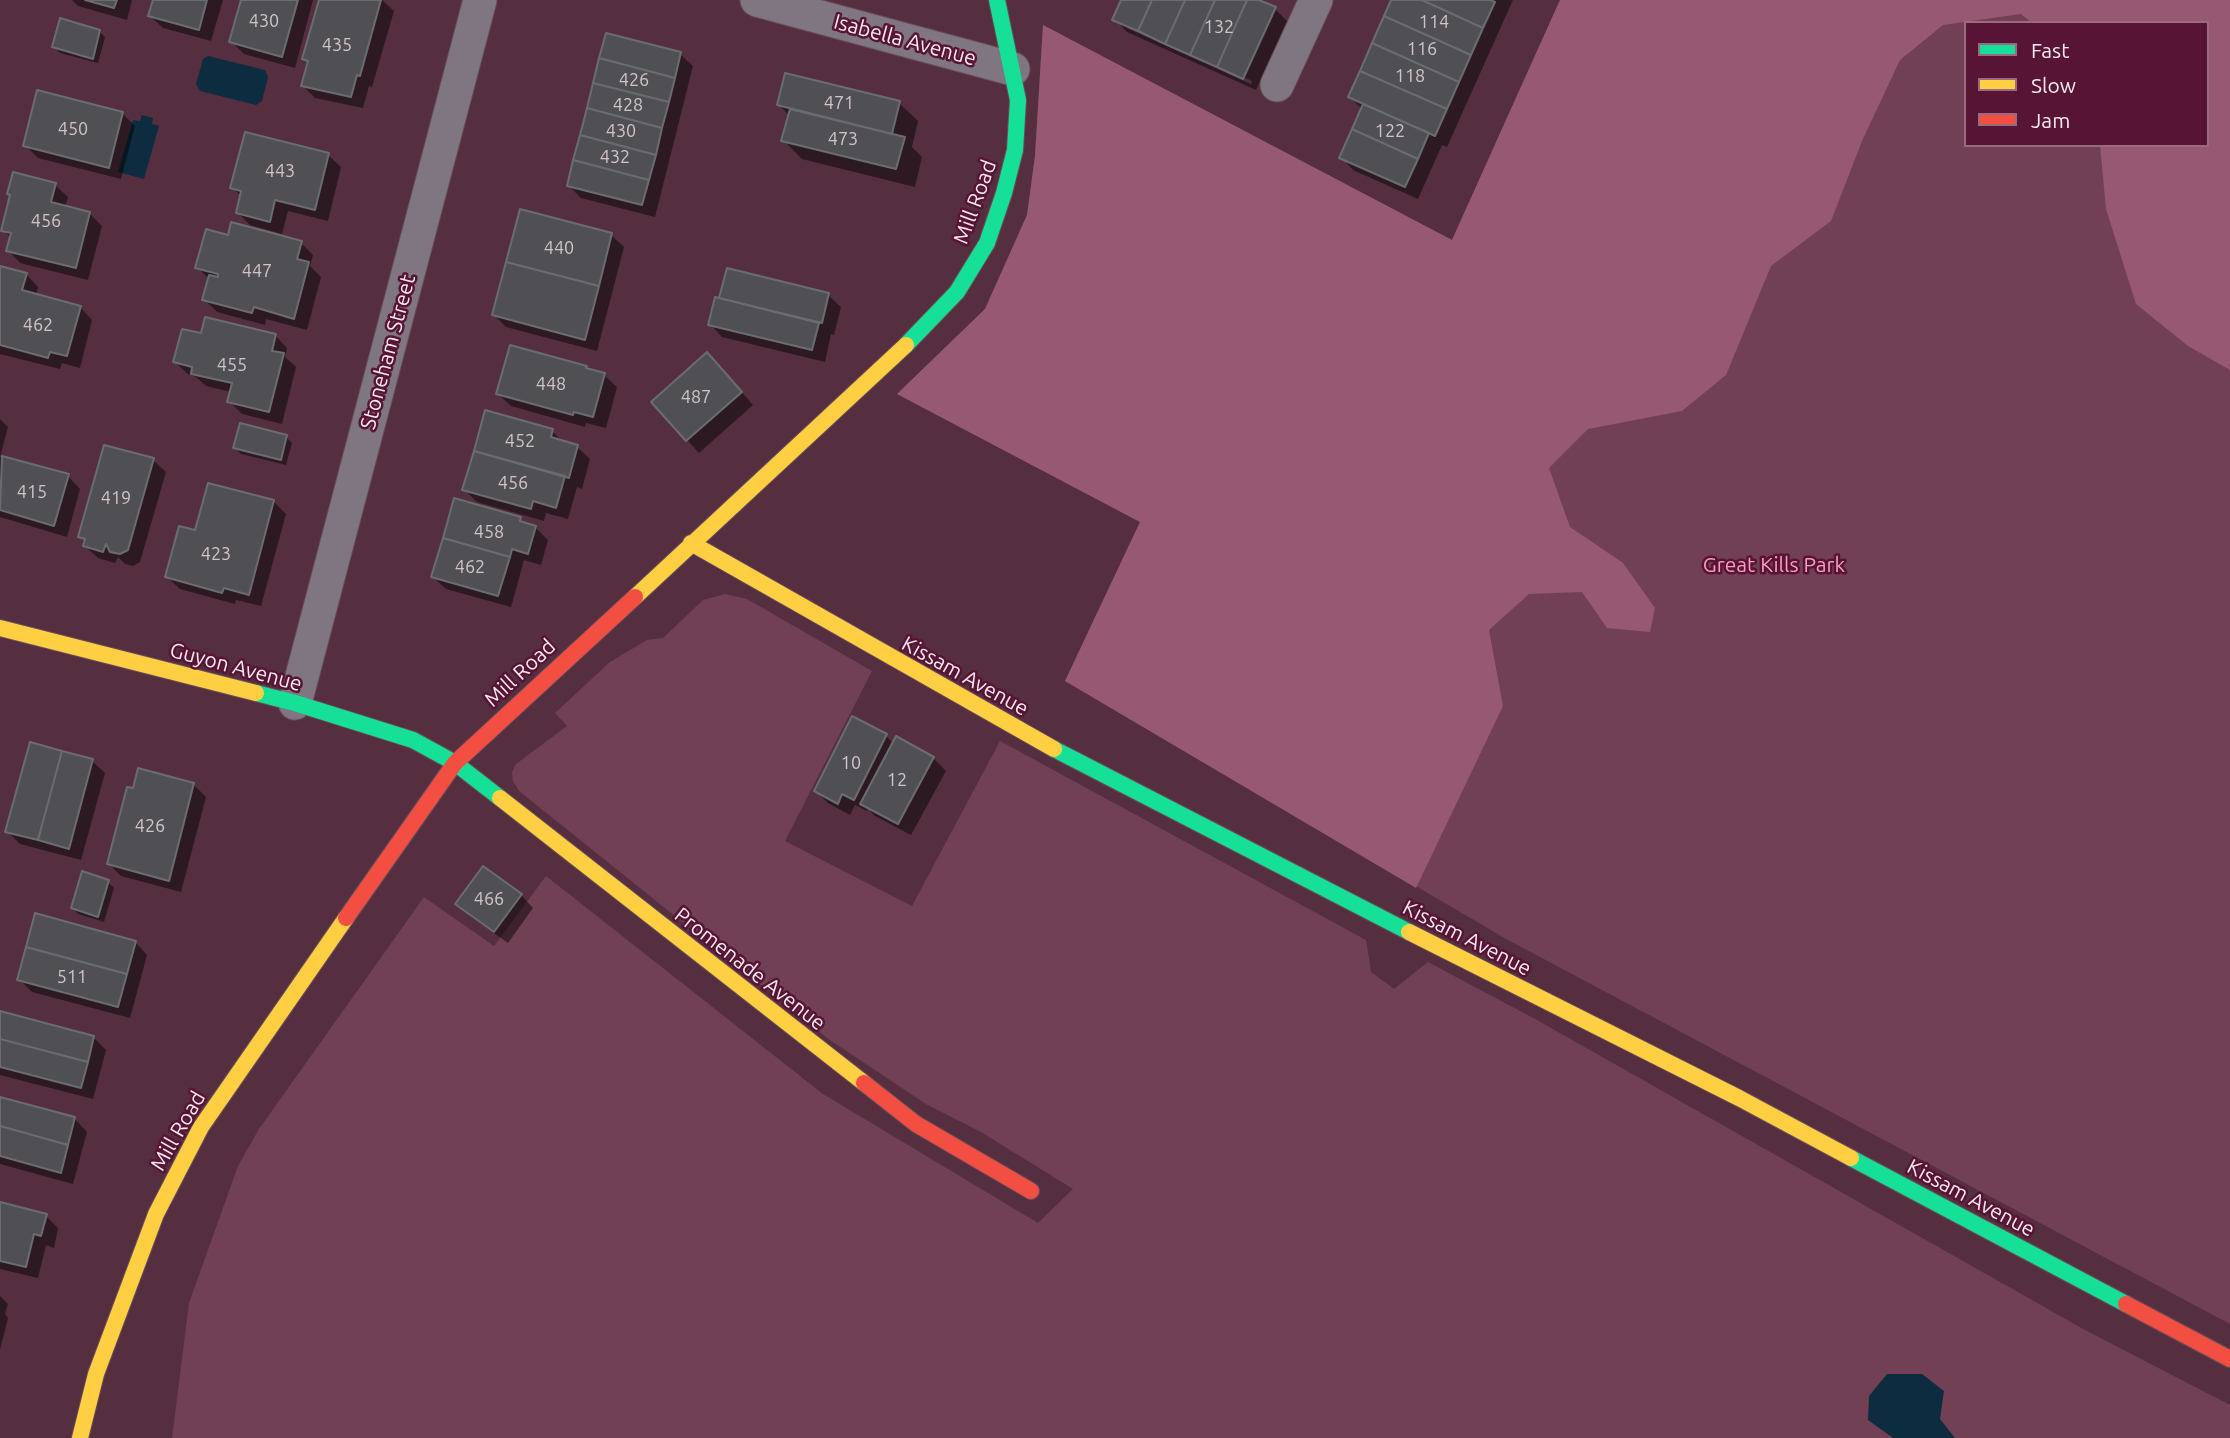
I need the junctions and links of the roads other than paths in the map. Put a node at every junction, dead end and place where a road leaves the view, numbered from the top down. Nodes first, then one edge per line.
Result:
1 (480, 0) edge
2 (757, 0) edge
3 (997, 0) edge
4 (1316, 0) edge
5 (1013, 68) junction
6 (1277, 85) dead end
7 (691, 543) junction
8 (0, 628) edge
9 (295, 703) junction
10 (455, 763) junction
11 (1031, 1191) dead end
12 (2230, 1359) edge
13 (80, 1438) edge

1 - 9 street, Stoneham Street
2 - 5 street, Isabella Avenue
3 - 5 street, Mill Road
4 - 6 street
5 - 7 street, Mill Road
7 - 10 street, Mill Road
7 - 12 street, Kissam Avenue
8 - 9 street, Guyon Avenue
9 - 10 street, Guyon Avenue
10 - 11 street, Promenade Avenue
10 - 13 street, Mill Road

